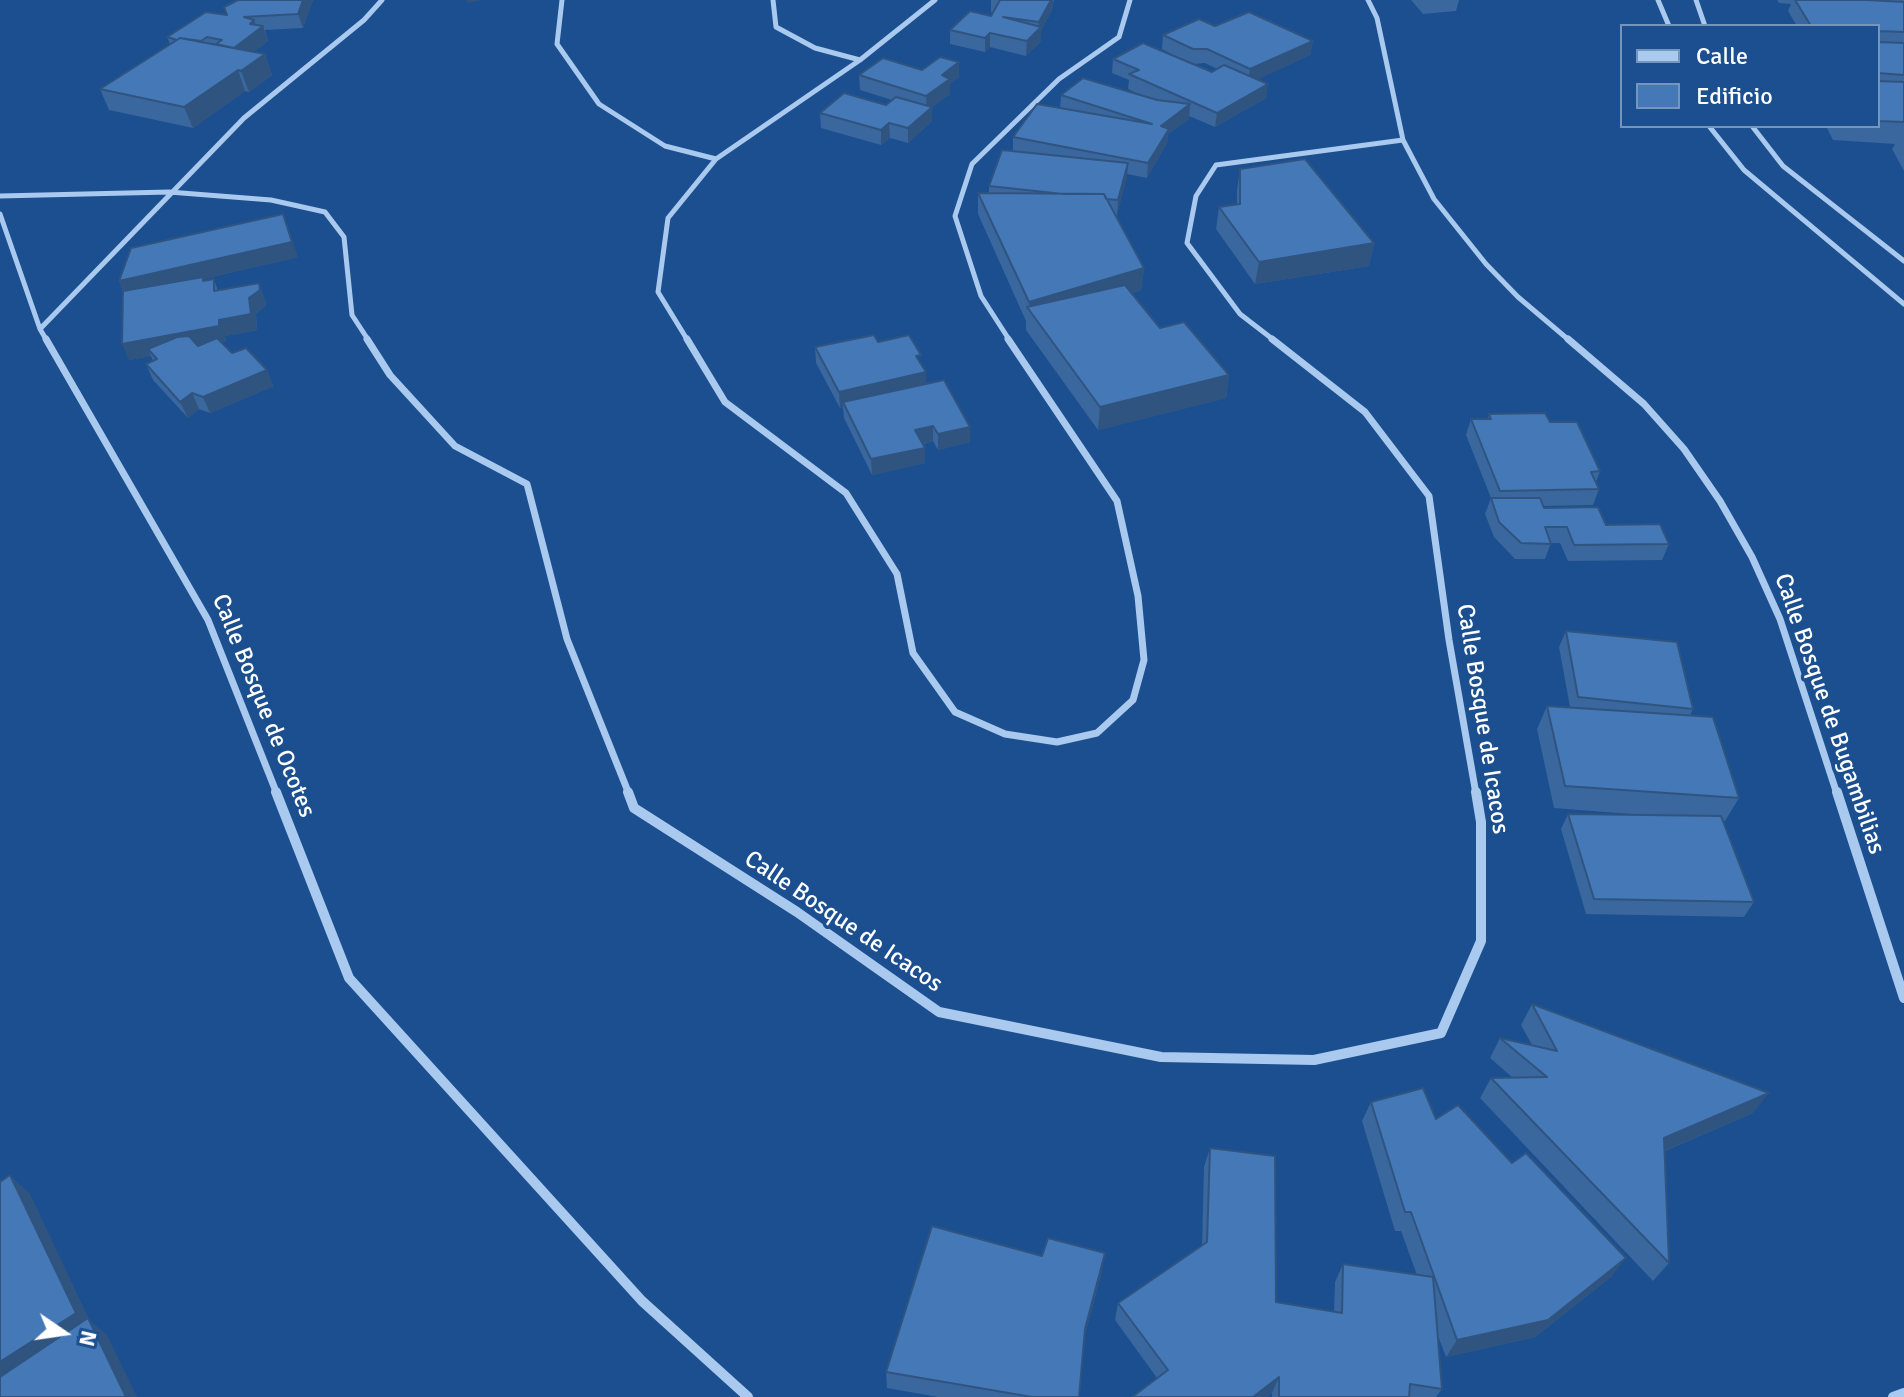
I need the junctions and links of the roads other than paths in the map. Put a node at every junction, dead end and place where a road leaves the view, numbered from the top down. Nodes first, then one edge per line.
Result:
1 (382, 0) edge
2 (562, 0) edge
3 (773, 0) edge
4 (935, 0) edge
5 (1130, 0) edge
6 (1368, 0) edge
7 (1658, 0) edge
8 (1696, 0) edge
9 (1668, 24) edge
10 (1704, 24) edge
11 (860, 60) junction
12 (1711, 128) edge
13 (1754, 128) edge
14 (1403, 140) junction
15 (716, 159) junction
16 (169, 192) junction
17 (0, 196) edge
18 (0, 214) edge
19 (1904, 261) edge
20 (1904, 304) edge
21 (40, 329) junction
22 (1904, 998) edge
23 (1904, 1393) edge
24 (748, 1397) edge
25 (1893, 1397) edge

1 - 16 street
2 - 15 street
3 - 11 street
4 - 11 street
5 - 15 street
6 - 14 street, Calle Bosque de Bugambilias
7 - 9 street
8 - 10 street
11 - 15 street
12 - 20 street
13 - 19 street
14 - 16 street, Calle Bosque de Icacos
14 - 22 street, Calle Bosque de Bugambilias
16 - 17 street
16 - 21 street
18 - 21 street, Calle Bosque de Ocotes
21 - 24 street, Calle Bosque de Ocotes
23 - 25 street

